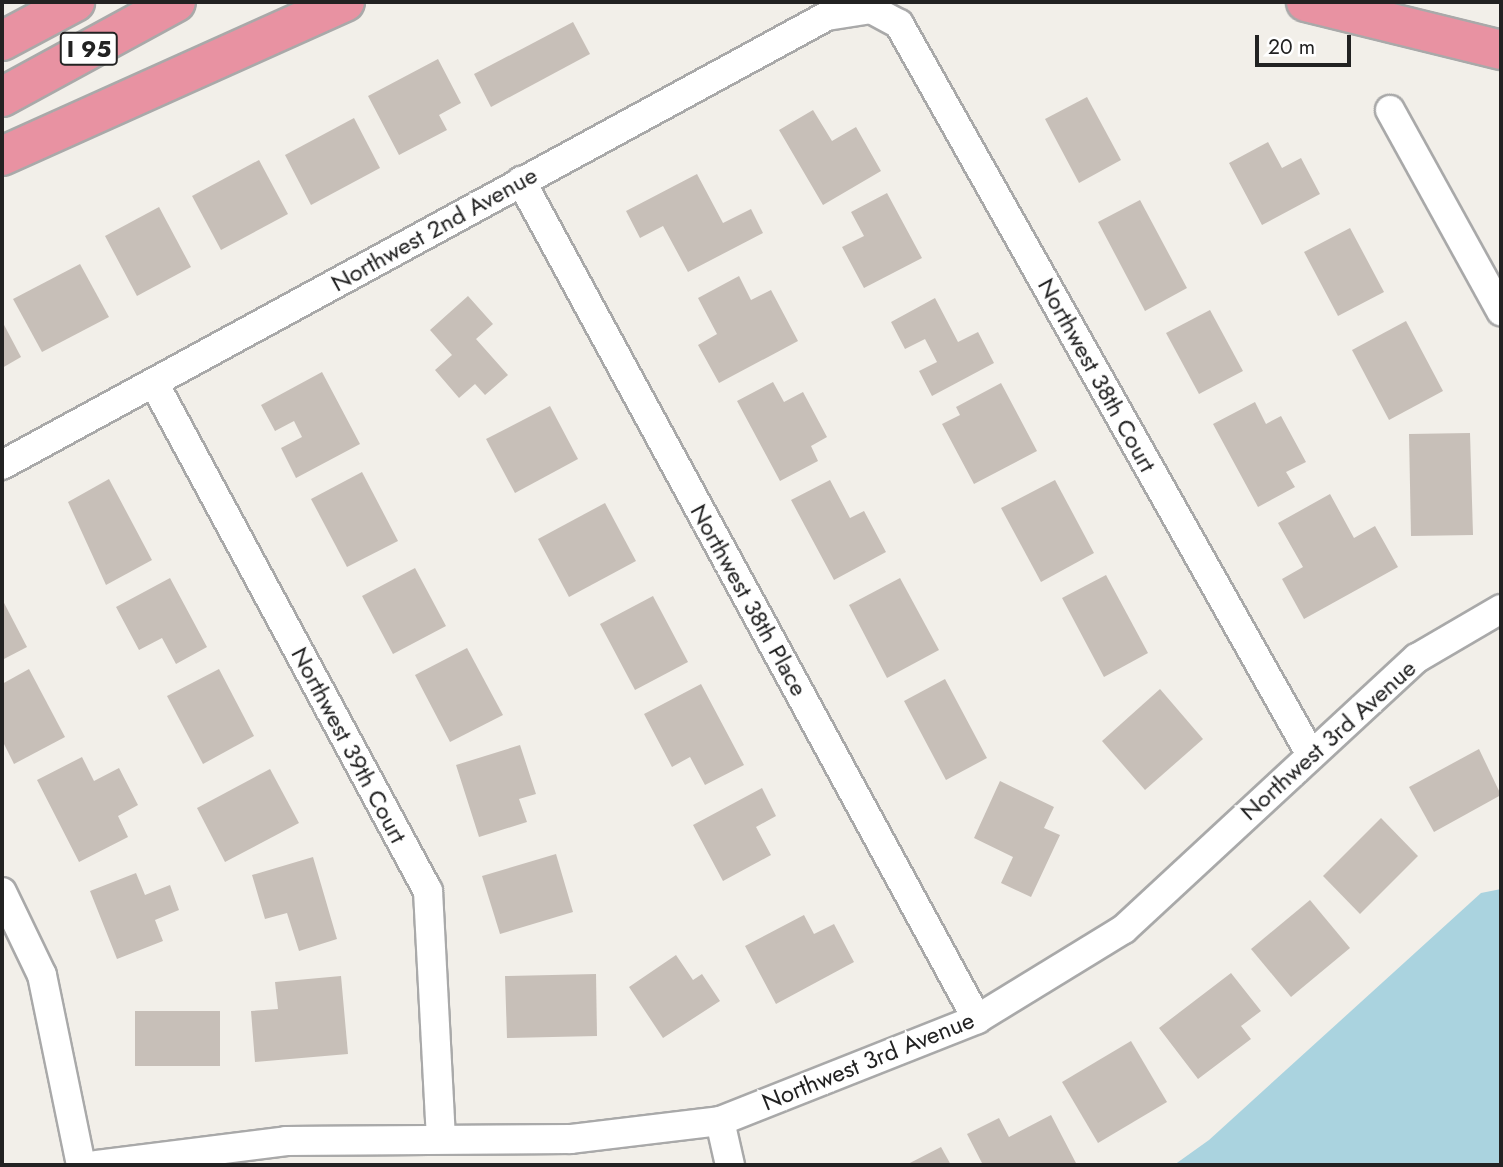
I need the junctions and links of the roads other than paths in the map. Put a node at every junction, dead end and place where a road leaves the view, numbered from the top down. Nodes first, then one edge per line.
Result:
1 (75, 2) edge
2 (176, 2) edge
3 (345, 2) edge
4 (1306, 2) edge
5 (871, 9) joint
6 (2, 41) edge
7 (1501, 50) edge
8 (2, 97) edge
9 (1390, 110) dead end
10 (2, 156) edge
11 (521, 181) junction
12 (1501, 311) edge
13 (154, 383) junction
14 (2, 465) edge
15 (1501, 609) edge
16 (1311, 755) junction
17 (2, 892) edge
18 (977, 1019) junction
19 (720, 1121) junction
20 (441, 1136) junction
21 (81, 1165) edge
22 (97, 1165) edge
23 (730, 1165) edge

1 - 6 highway
2 - 8 highway, I 95
3 - 10 highway
4 - 7 highway
5 - 11 street, Northwest 2nd Avenue
5 - 16 street, Northwest 38th Court
9 - 12 street
11 - 13 street, Northwest 2nd Avenue
11 - 18 street, Northwest 38th Place
13 - 14 street, Northwest 2nd Avenue
13 - 20 street, Northwest 39th Court
15 - 16 street, Northwest 3rd Avenue
16 - 18 street, Northwest 3rd Avenue
17 - 21 street
18 - 19 street, Northwest 3rd Avenue
19 - 20 street, Northwest 3rd Avenue
19 - 23 street
20 - 22 street, Northwest 3rd Avenue

